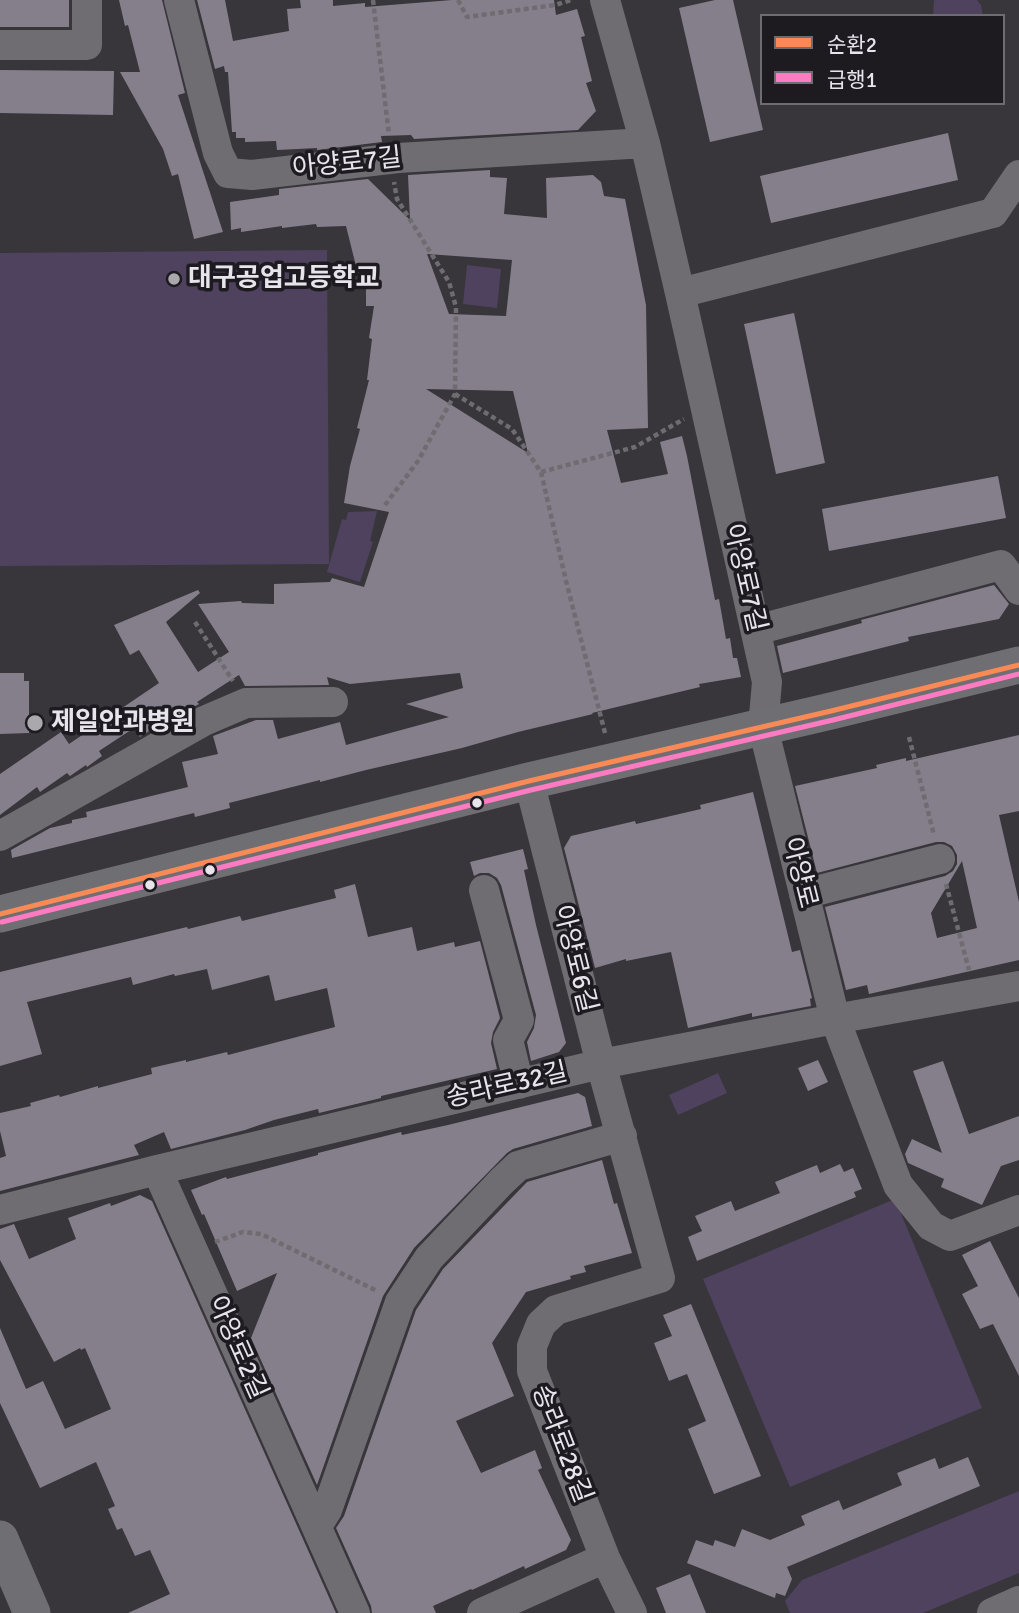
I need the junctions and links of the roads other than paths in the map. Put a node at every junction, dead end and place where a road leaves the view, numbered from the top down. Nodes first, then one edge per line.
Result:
1 (87, 0) edge
2 (179, 0) edge
3 (605, 0) edge
4 (0, 46) edge
5 (645, 143) junction
6 (1019, 175) edge
7 (680, 293) junction
8 (1019, 590) edge
9 (756, 630) junction
10 (1019, 665) edge
11 (333, 702) dead end
12 (763, 727) junction
13 (529, 781) junction
14 (0, 836) edge
15 (940, 859) dead end
16 (484, 890) dead end
17 (804, 894) junction
18 (2, 905) edge
19 (1019, 986) edge
20 (835, 1019) junction
21 (601, 1064) junction
22 (519, 1084) junction
23 (622, 1136) junction
24 (157, 1170) junction
25 (0, 1210) edge
26 (1019, 1210) edge
27 (660, 1278) joint
28 (317, 1526) junction
29 (0, 1539) edge
30 (605, 1558) junction
31 (1019, 1601) edge
32 (32, 1613) edge
33 (355, 1613) edge
34 (482, 1613) edge
35 (632, 1613) edge
36 (992, 1613) edge

1 - 4 street
2 - 5 street, 아양로7길
3 - 5 street, 아양로7길
5 - 7 street, 아양로7길
6 - 7 street
7 - 9 street, 아양로7길
8 - 9 street
9 - 12 street, 아양로7길
10 - 12 main road
11 - 14 street
12 - 13 main road
12 - 17 street, 아양로
13 - 18 main road
13 - 21 street, 아양로6길
15 - 17 street
16 - 22 street
17 - 20 street, 아양로
19 - 20 street, 송라로32길
20 - 21 street, 송라로32길
20 - 26 street, 아양로
21 - 22 street, 송라로32길
21 - 23 street, 아양로6길
22 - 24 street, 송라로32길
23 - 27 street, 아양로6길
23 - 28 street
24 - 25 street, 송라로32길
24 - 28 street, 아양로2길
27 - 30 street, 송라로28길
28 - 33 street, 아양로2길
29 - 32 main road
30 - 34 street
30 - 35 street, 송라로28길
31 - 36 street

